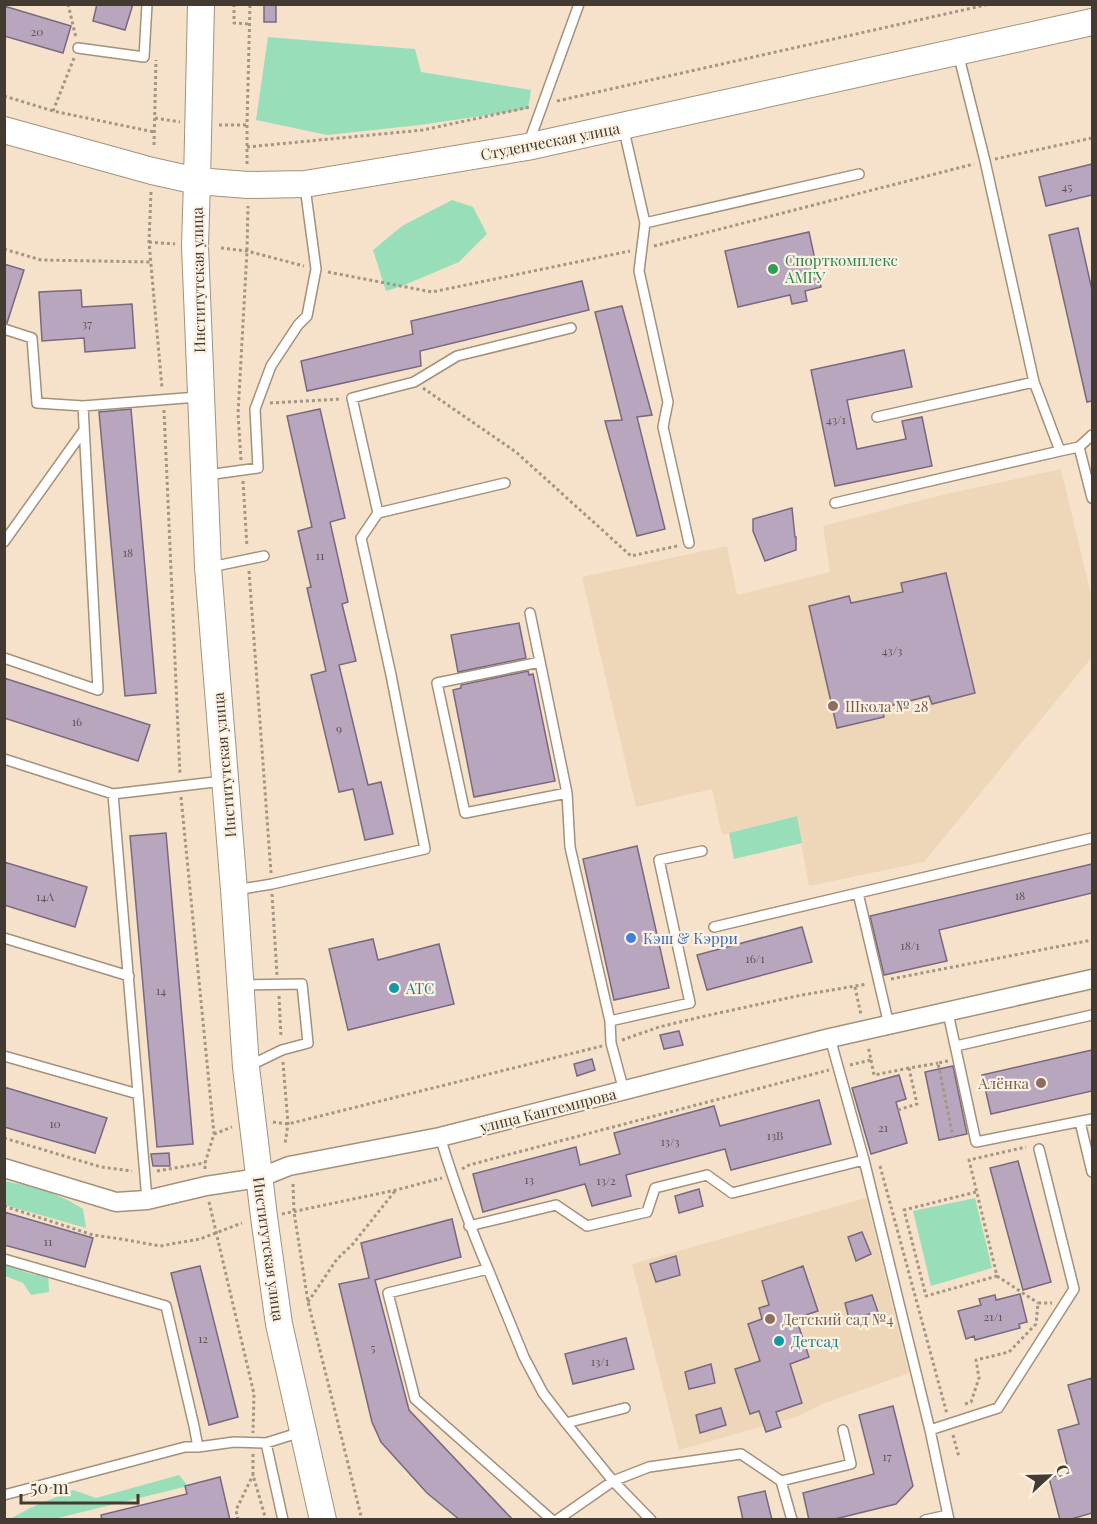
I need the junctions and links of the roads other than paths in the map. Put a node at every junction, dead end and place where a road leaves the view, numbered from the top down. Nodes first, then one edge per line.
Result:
1 (147, 4) edge
2 (579, 4) edge
3 (198, 6) edge
4 (1092, 22) edge
5 (78, 48) road end
6 (958, 53) junction
7 (623, 126) junction
8 (4, 130) edge
9 (527, 147) junction
10 (859, 174) dead end
11 (198, 181) junction
12 (305, 184) junction
13 (645, 223) junction
14 (571, 328) dead end
15 (4, 329) edge
16 (1034, 382) junction
17 (201, 396) junction
18 (83, 406) junction
19 (877, 417) dead end
20 (84, 429) junction
21 (1092, 435) edge
22 (1079, 447) junction
23 (1060, 452) junction
24 (204, 476) junction
25 (505, 483) dead end
26 (1092, 498) edge
27 (835, 503) dead end
28 (378, 513) junction
29 (4, 542) edge
30 (689, 543) road end
31 (264, 556) dead end
32 (208, 567) junction
33 (530, 614) dead end
34 (4, 658) edge
35 (540, 662) junction
36 (4, 759) edge
37 (226, 781) junction
38 (567, 793) junction
39 (113, 794) junction
40 (1092, 838) edge
41 (702, 851) dead end
42 (234, 890) junction
43 (858, 892) junction
44 (714, 927) dead end
45 (4, 938) edge
46 (129, 976) junction
47 (1092, 980) edge
48 (241, 985) junction
49 (948, 1013) junction
50 (1092, 1015) edge
51 (610, 1021) junction
52 (889, 1025) junction
53 (830, 1038) junction
54 (956, 1046) junction
55 (4, 1056) edge
56 (246, 1067) junction
57 (624, 1091) junction
58 (138, 1094) junction
59 (1092, 1119) edge
60 (1080, 1122) junction
61 (440, 1137) junction
62 (1039, 1149) dead end
63 (864, 1160) junction
64 (4, 1168) edge
65 (1092, 1172) edge
66 (259, 1178) junction
67 (147, 1200) junction
68 (469, 1226) junction
69 (4, 1259) edge
70 (488, 1269) junction
71 (625, 1408) dead end
72 (567, 1424) junction
73 (843, 1430) dead end
74 (930, 1430) junction
75 (303, 1431) junction
76 (266, 1443) junction
77 (198, 1447) junction
78 (612, 1481) junction
79 (782, 1481) junction
80 (4, 1495) edge
81 (948, 1517) edge
82 (283, 1520) edge
83 (323, 1520) edge
84 (552, 1520) edge
85 (557, 1520) edge
86 (651, 1520) edge
87 (792, 1520) edge
88 (926, 1520) edge

1 - 5 lane
2 - 9 lane
3 - 11 main road, Институтская улица
4 - 6 main road, Студенческая улица
6 - 7 main road, Студенческая улица
6 - 16 lane
7 - 9 main road, Студенческая улица
7 - 13 lane
8 - 11 main road, Студенческая улица
9 - 12 main road, Студенческая улица
10 - 13 lane
11 - 12 main road, Студенческая улица
11 - 17 main road, Институтская улица
12 - 24 lane
13 - 30 lane
14 - 28 lane
15 - 18 lane
16 - 19 lane
16 - 23 lane
17 - 18 lane
17 - 24 main road, Институтская улица
18 - 20 lane
20 - 29 lane
20 - 34 lane
21 - 22 lane
22 - 23 lane
22 - 26 lane
23 - 27 lane
24 - 32 main road, Институтская улица
25 - 28 lane
28 - 42 lane
31 - 32 lane
32 - 37 main road, Институтская улица
33 - 35 lane
35 - 38 lane
35 - 38 lane
36 - 39 lane
37 - 39 lane
37 - 42 main road, Институтская улица
38 - 51 lane
39 - 46 lane
40 - 43 lane
41 - 51 lane
42 - 48 main road, Институтская улица
43 - 44 lane
43 - 52 lane
45 - 46 lane
46 - 58 lane
47 - 49 street, улица Кантемирова
48 - 56 main road, Институтская улица
48 - 56 lane
49 - 52 street, улица Кантемирова
49 - 54 lane
50 - 54 lane
51 - 57 lane
52 - 53 street, улица Кантемирова
53 - 57 street, улица Кантемирова
53 - 63 lane
54 - 60 lane
55 - 58 lane
56 - 66 main road, Институтская улица
57 - 61 street, улица Кантемирова
58 - 67 lane
59 - 60 lane
60 - 65 lane
61 - 66 street, улица Кантемирова
61 - 68 lane
62 - 74 lane
63 - 68 lane
63 - 74 lane
64 - 67 street, улица Кантемирова
66 - 67 street, улица Кантемирова
66 - 75 main road, Институтская улица
68 - 70 lane
69 - 77 lane
70 - 72 lane
70 - 84 lane
71 - 72 lane
72 - 78 lane
73 - 79 lane
74 - 81 lane
75 - 76 lane
75 - 83 main road, Институтская улица
76 - 77 lane
76 - 82 lane
77 - 80 lane
78 - 79 lane
78 - 85 lane
78 - 86 lane
79 - 87 lane
81 - 88 lane

